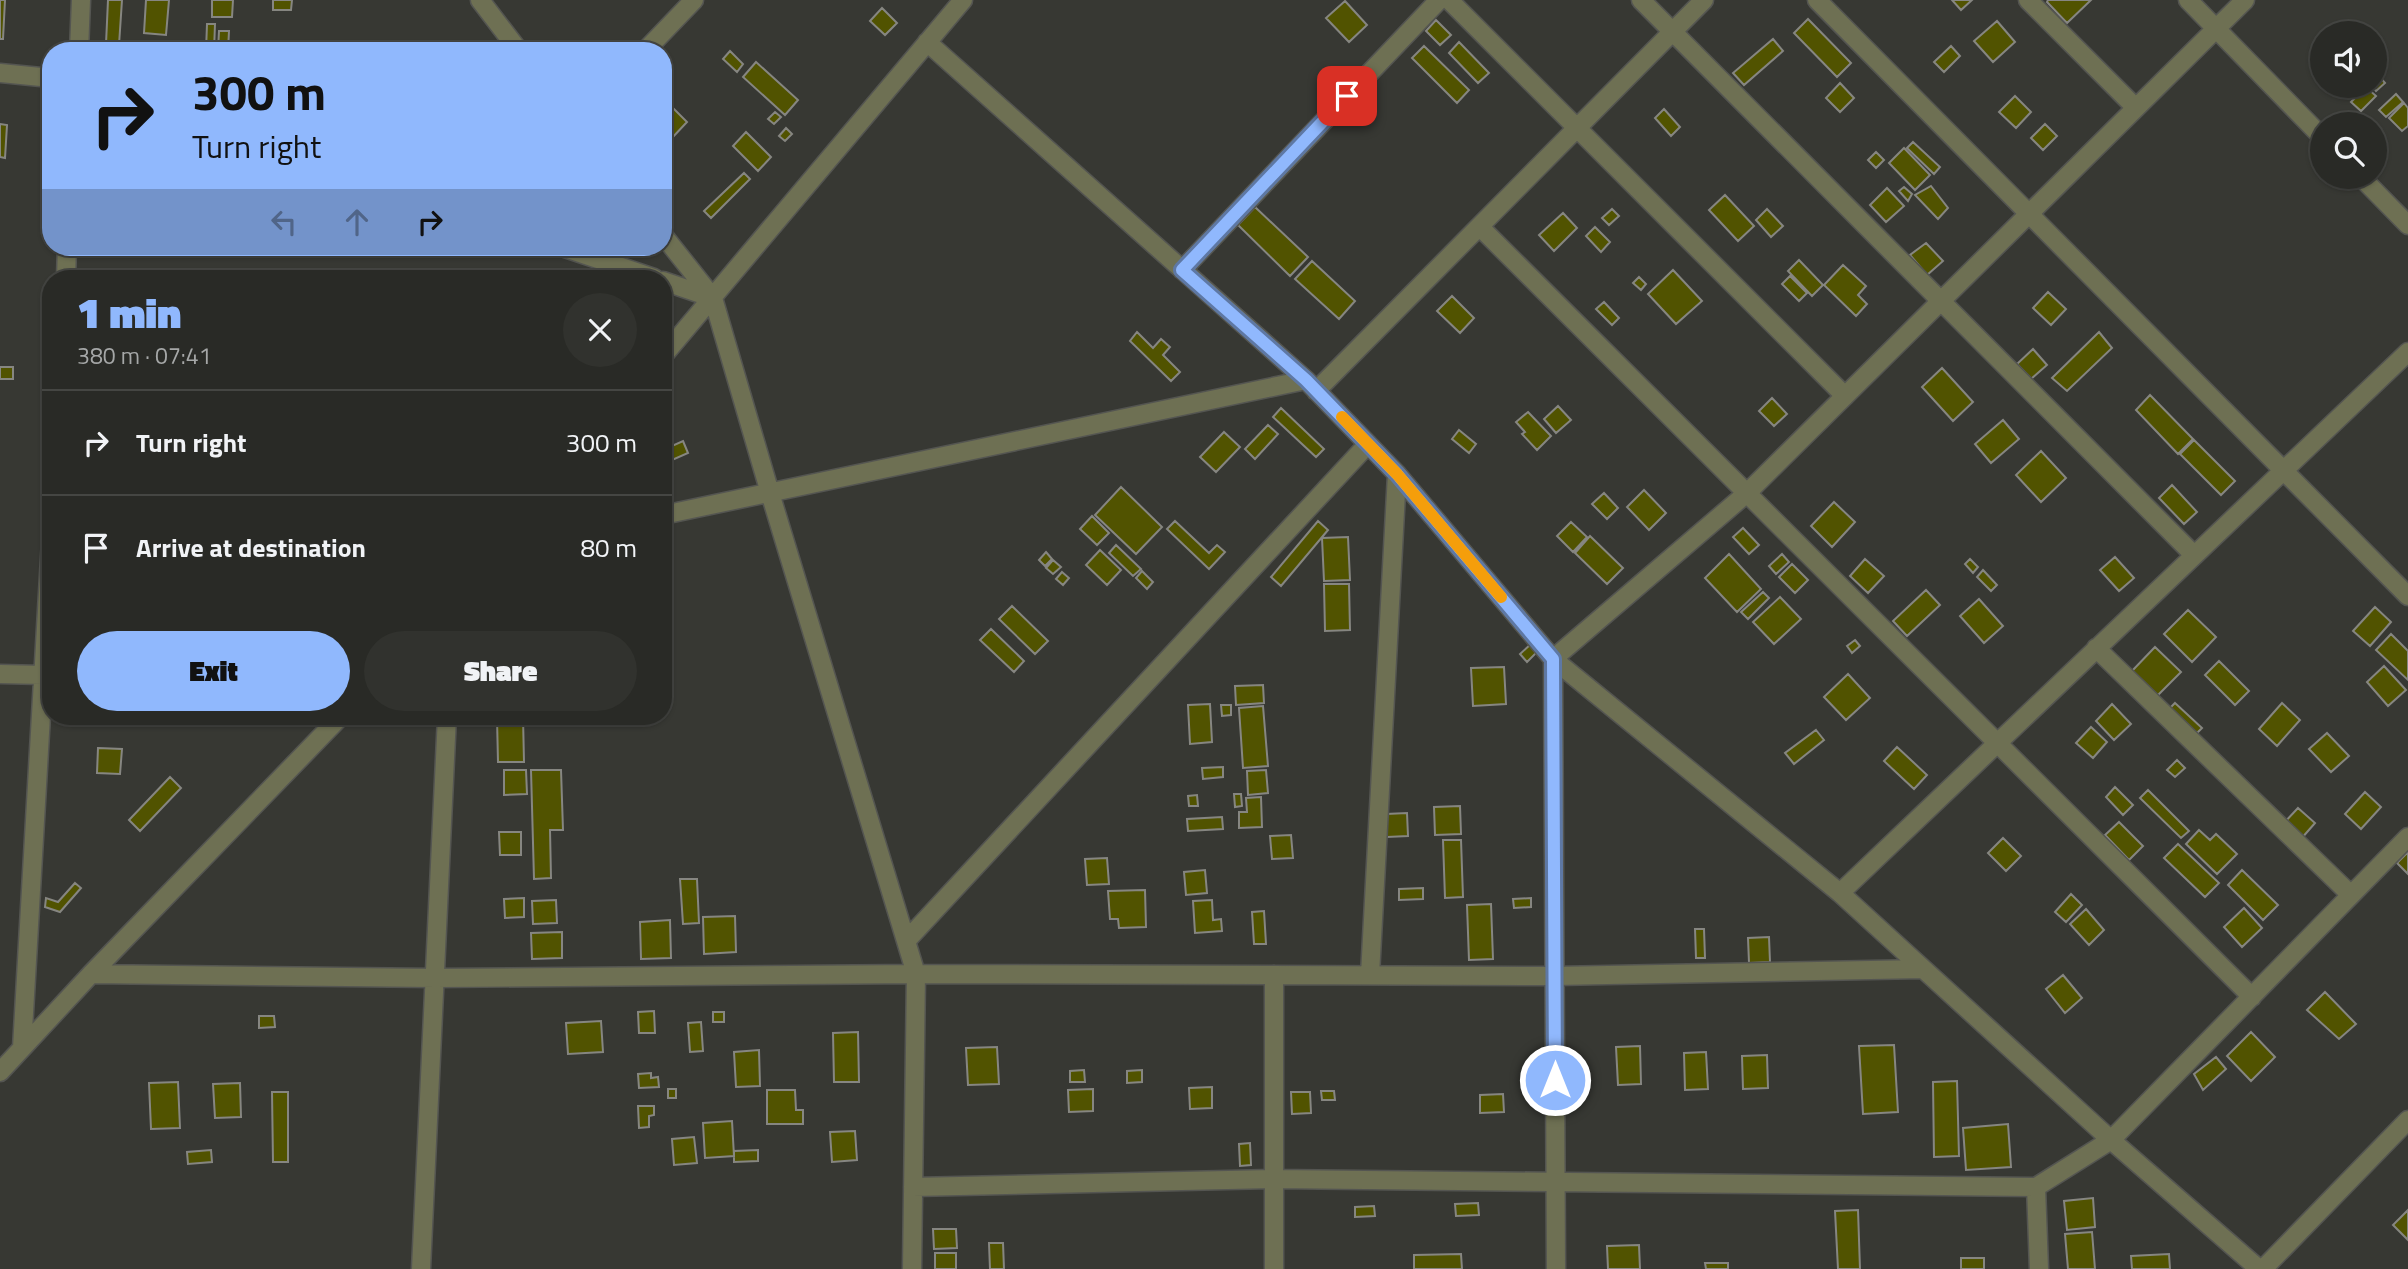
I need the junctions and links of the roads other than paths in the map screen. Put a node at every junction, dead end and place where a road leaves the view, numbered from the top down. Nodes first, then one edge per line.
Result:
1 (81, 0) edge
2 (480, 0) edge
3 (694, 0) edge
4 (963, 0) edge
5 (1439, 0) edge
6 (1449, 0) edge
7 (1641, 0) edge
8 (1704, 0) edge
9 (1817, 0) edge
10 (2028, 0) edge
11 (2188, 0) edge
12 (2245, 0) edge
13 (2216, 29) junction
14 (1672, 32) junction
15 (79, 42) edge
16 (512, 42) edge
17 (654, 42) edge
18 (927, 42) junction
19 (0, 73) edge
20 (42, 77) edge
21 (2136, 108) junction
22 (2310, 125) edge
23 (1577, 128) junction
24 (2373, 189) edge
25 (2029, 214) junction
26 (2408, 225) edge
27 (1480, 226) junction
28 (672, 246) edge
29 (589, 256) edge
30 (630, 270) edge
31 (1182, 270) junction
32 (672, 284) edge
33 (713, 298) junction
34 (1941, 302) junction
35 (672, 346) edge
36 (2408, 352) edge
37 (1311, 386) junction
38 (1845, 396) junction
39 (1368, 444) junction
40 (2283, 471) junction
41 (1397, 474) junction
42 (770, 493) junction
43 (1747, 493) junction
44 (672, 513) edge
45 (2194, 555) junction
46 (2408, 596) edge
47 (2096, 648) junction
48 (1553, 659) junction
49 (0, 674) edge
50 (42, 675) edge
51 (42, 693) edge
52 (332, 725) edge
53 (447, 725) edge
54 (1997, 743) junction
55 (2408, 838) edge
56 (1840, 894) junction
57 (2351, 895) junction
58 (906, 941) junction
59 (1923, 969) junction
60 (91, 974) junction
61 (916, 974) junction
62 (1274, 975) junction
63 (1370, 975) junction
64 (1555, 976) junction
65 (435, 978) junction
66 (2252, 997) junction
67 (22, 1048) junction
68 (0, 1072) edge
69 (2408, 1120) edge
70 (2111, 1140) junction
71 (1274, 1179) junction
72 (1555, 1183) junction
73 (913, 1187) junction
74 (2036, 1187) junction
75 (422, 1269) edge
76 (912, 1269) edge
77 (1274, 1269) edge
78 (1556, 1269) edge
79 (2039, 1269) edge
80 (2261, 1269) edge

1 - 15 street
2 - 16 street
3 - 17 street
4 - 18 street
5 - 31 street
6 - 23 street
7 - 14 street
8 - 14 street
9 - 25 street
10 - 21 street
11 - 13 street
12 - 13 street
13 - 21 street
13 - 22 street
14 - 23 street
14 - 34 street
18 - 31 street
18 - 33 street
19 - 20 street
21 - 25 street
23 - 27 street
23 - 38 street
24 - 26 street
25 - 34 street
25 - 40 street
27 - 37 street
27 - 43 street
28 - 33 street
29 - 30 street
31 - 37 street
32 - 33 street
33 - 35 street
33 - 42 street
34 - 38 street
34 - 45 street
36 - 40 street
37 - 39 street
37 - 42 street
38 - 43 street
39 - 41 street
39 - 58 street
40 - 45 street
40 - 46 street
41 - 48 street
41 - 63 street
42 - 44 street
42 - 58 street
43 - 48 street
43 - 54 street
45 - 47 street
47 - 54 street
47 - 57 street
48 - 56 street
48 - 64 street
49 - 50 street
51 - 67 street
52 - 60 street
53 - 65 street
54 - 56 street
54 - 66 street
55 - 57 street
56 - 59 street
57 - 66 street
58 - 61 street
59 - 64 street
59 - 70 street
60 - 65 street
60 - 67 street
61 - 62 street
61 - 65 street
61 - 73 street
62 - 63 street
62 - 71 street
63 - 64 street
64 - 72 street
65 - 75 street
66 - 70 street
67 - 68 street
69 - 80 street
70 - 74 street
70 - 80 street
71 - 72 street
71 - 73 street
71 - 77 street
72 - 74 street
72 - 78 street
73 - 76 street
74 - 79 street

